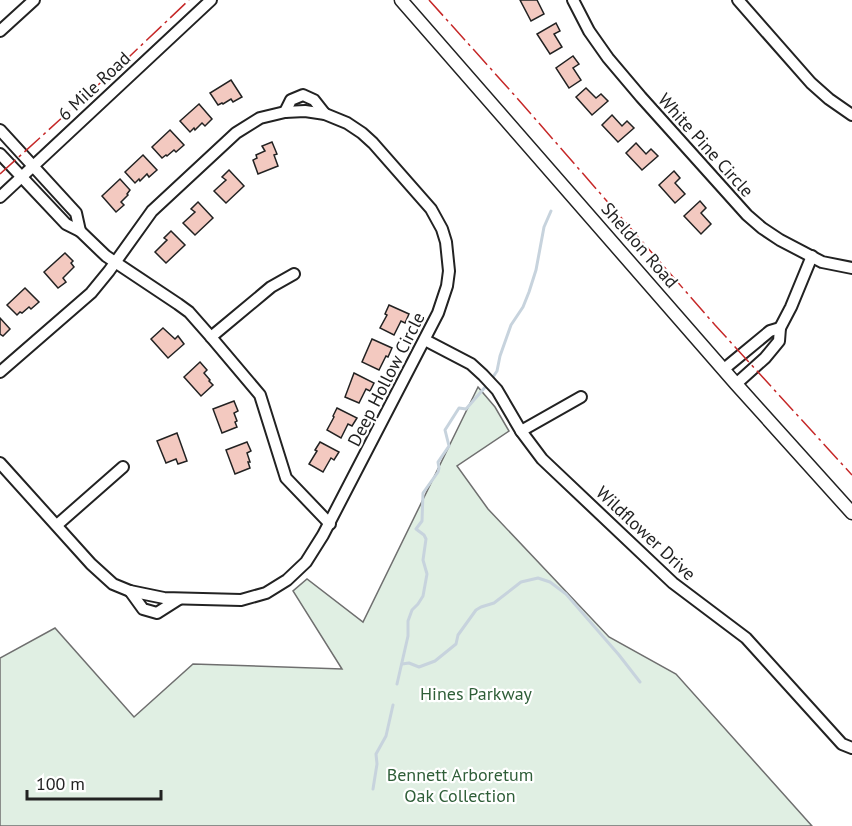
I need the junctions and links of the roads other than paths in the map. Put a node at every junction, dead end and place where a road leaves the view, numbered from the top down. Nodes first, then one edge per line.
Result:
1 (34, 0) edge
2 (211, 0) edge
3 (401, 0) edge
4 (573, 0) edge
5 (738, 0) edge
6 (0, 31) edge
7 (285, 112) junction
8 (325, 114) junction
9 (852, 115) edge
10 (0, 130) edge
11 (0, 154) edge
12 (33, 166) junction
13 (22, 177) junction
14 (0, 197) edge
15 (80, 231) junction
16 (812, 256) junction
17 (115, 262) junction
18 (852, 268) edge
19 (294, 274) dead end
20 (780, 328) junction
21 (211, 337) junction
22 (425, 340) junction
23 (724, 369) junction
24 (0, 372) edge
25 (736, 384) junction
26 (581, 398) dead end
27 (521, 431) junction
28 (0, 463) edge
29 (123, 467) dead end
30 (852, 513) edge
31 (330, 524) junction
32 (57, 525) junction
33 (130, 591) junction
34 (181, 598) junction
35 (852, 748) edge

1 - 6 street
2 - 12 street, 6 Mile Road
3 - 23 main road, Sheldon Road
4 - 16 street, White Pine Circle
5 - 9 street
7 - 8 street, Deep Hollow Circle
7 - 8 street, Deep Hollow Circle
7 - 17 street, Deep Hollow Circle
8 - 22 street, Deep Hollow Circle
10 - 12 street
11 - 13 street
12 - 13 street, 6 Mile Road
12 - 15 street
13 - 14 street, 6 Mile Road
13 - 15 street
15 - 17 street
16 - 18 street, White Pine Circle
16 - 20 street
17 - 21 street
17 - 24 street, Deep Hollow Circle
19 - 21 street
20 - 23 street
20 - 25 street
21 - 31 street
22 - 27 street, Wildflower Drive
22 - 31 street, Deep Hollow Circle
23 - 25 main road, Sheldon Road
25 - 30 main road, Sheldon Road
26 - 27 street
27 - 35 street, Wildflower Drive
28 - 32 street, Deep Hollow Circle
29 - 32 street
31 - 34 street, Deep Hollow Circle
32 - 33 street, Deep Hollow Circle
33 - 34 street, Deep Hollow Circle
33 - 34 street, Deep Hollow Circle

